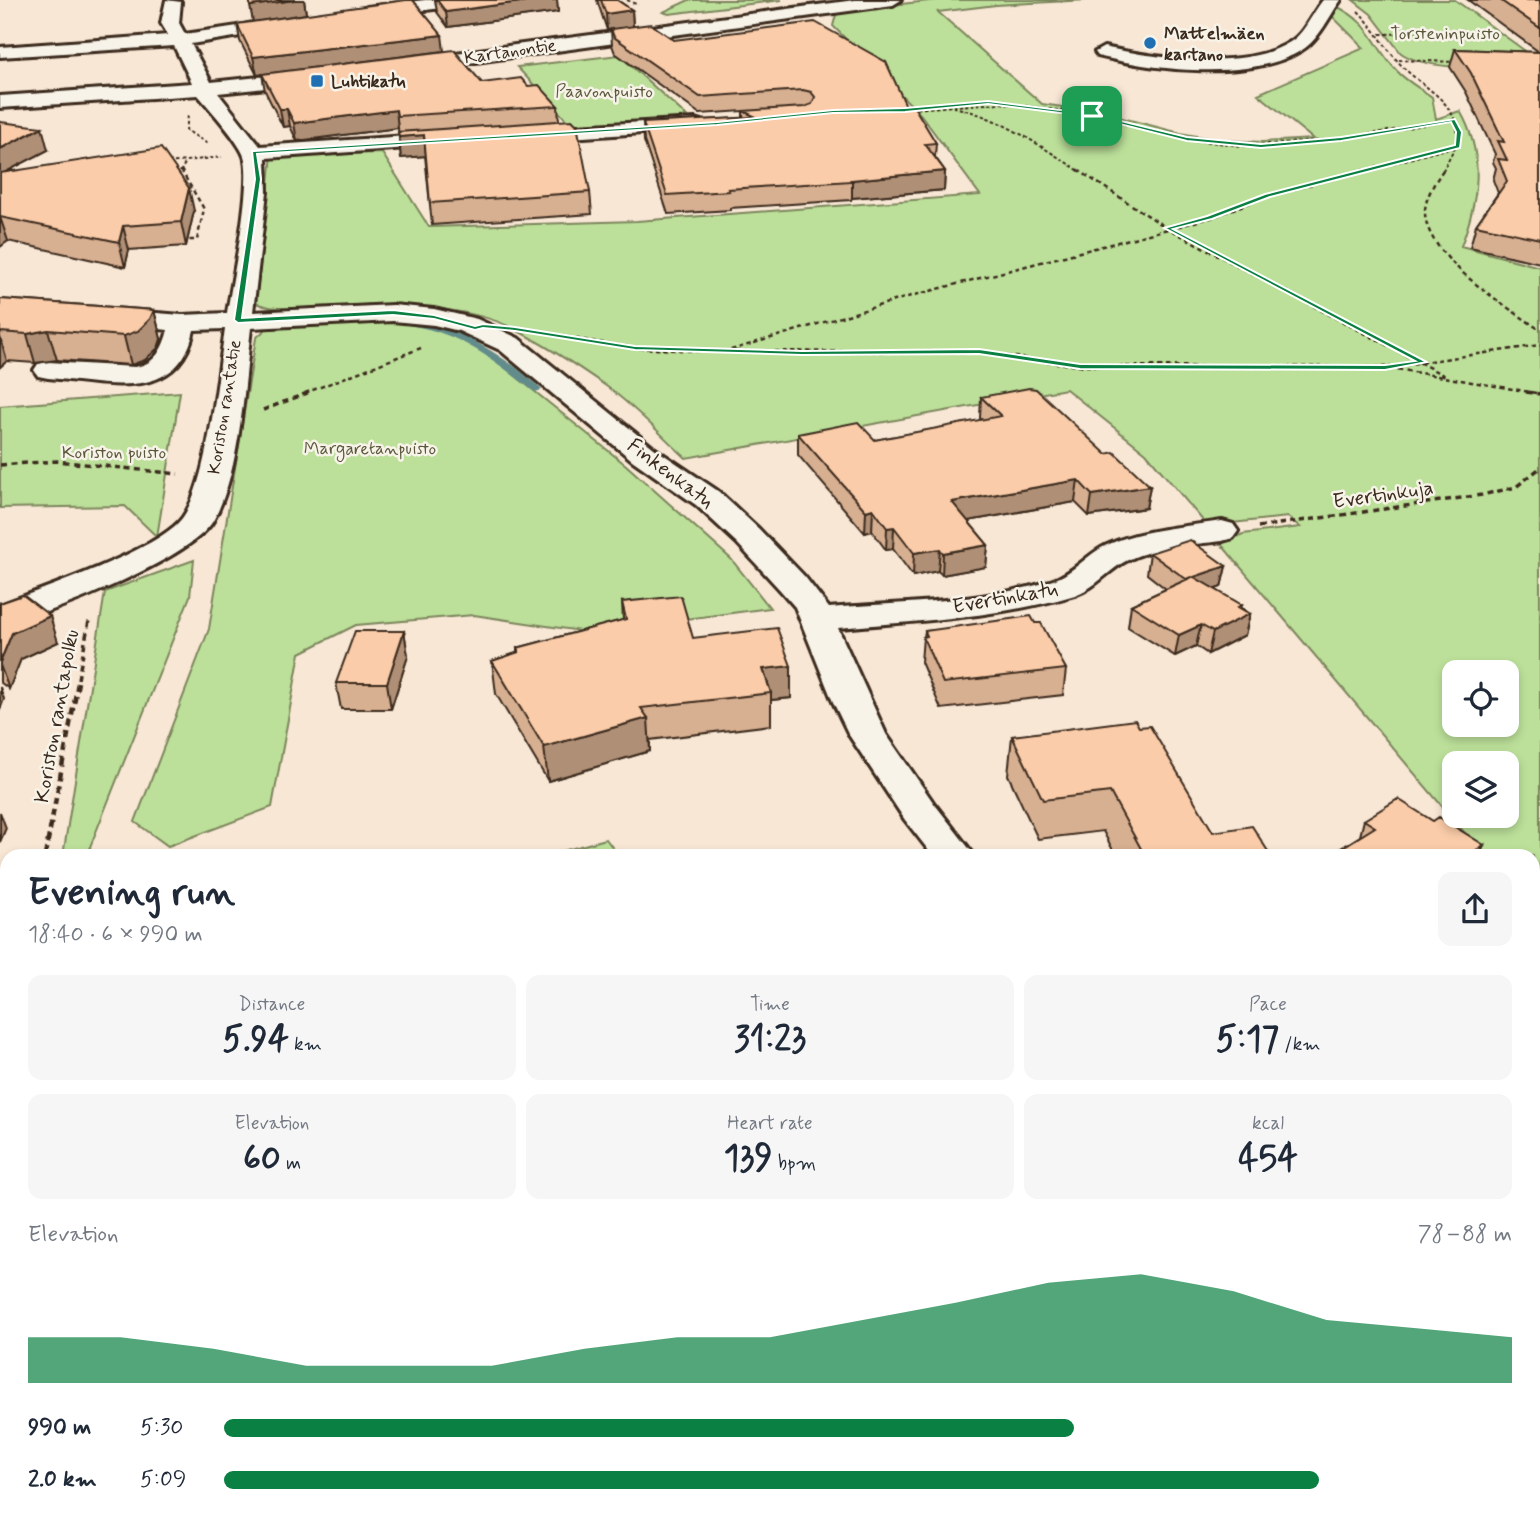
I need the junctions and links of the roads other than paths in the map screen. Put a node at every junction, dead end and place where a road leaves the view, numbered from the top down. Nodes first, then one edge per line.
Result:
1 (467, 0) edge
2 (893, 0) edge
3 (1333, 0) edge
4 (1340, 0) edge
5 (173, 2) dead end
6 (1357, 11) road end
7 (352, 14) edge
8 (312, 20) edge
9 (180, 40) junction
10 (0, 52) edge
11 (1104, 52) dead end
12 (391, 67) edge
13 (327, 75) edge
14 (204, 89) junction
15 (0, 102) edge
16 (717, 124) edge
17 (504, 136) edge
18 (469, 138) edge
19 (254, 153) junction
20 (79, 315) edge
21 (238, 320) junction
22 (182, 323) junction
23 (48, 370) dead end
24 (1222, 531) road end
25 (0, 617) edge
26 (817, 619) junction
27 (949, 849) edge

1 - 7 street
2 - 12 street, Kartanontie
3 - 11 street
4 - 6 street
5 - 9 street
8 - 9 street
9 - 10 street
9 - 14 street
13 - 14 street
14 - 15 street
14 - 19 street
16 - 17 street
18 - 19 street
19 - 21 street, Koriston rantatie
20 - 22 street, Finkenkatu
21 - 22 street, Finkenkatu
21 - 25 street, Koriston rantatie
21 - 26 street, Finkenkatu
22 - 23 street
24 - 26 street, Evertinkatu
26 - 27 street, Finkenkatu

